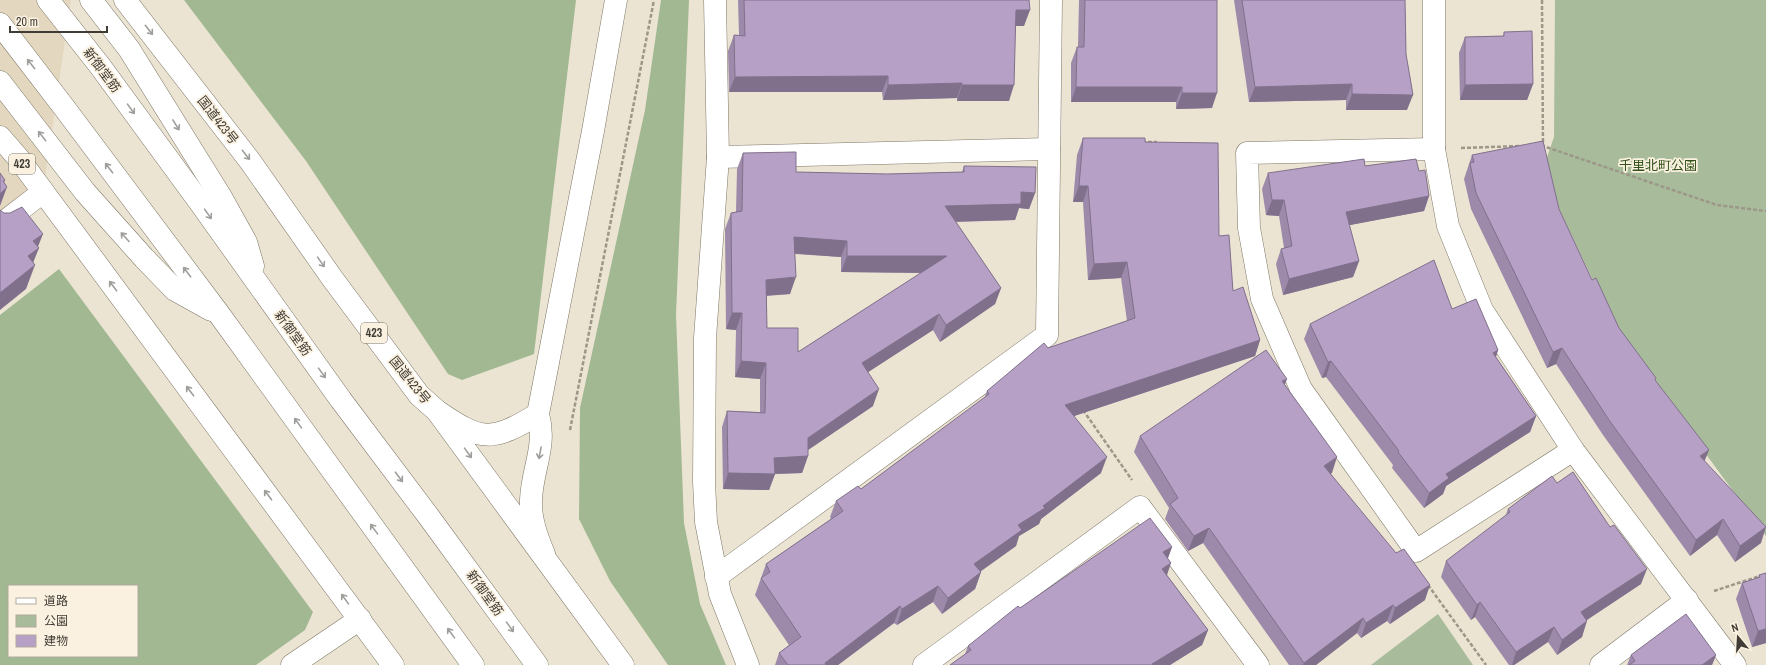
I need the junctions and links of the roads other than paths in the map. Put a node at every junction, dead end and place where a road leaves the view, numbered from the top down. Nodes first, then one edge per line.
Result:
1 (48, 0) edge
2 (91, 0) edge
3 (125, 0) edge
4 (616, 0) edge
5 (715, 0) edge
6 (1051, 0) edge
7 (1434, 0) edge
8 (0, 24) edge
9 (0, 82) edge
10 (0, 137) edge
11 (1049, 149) junction
12 (1434, 149) junction
13 (718, 157) junction
14 (43, 192) junction
15 (0, 225) edge
16 (258, 284) junction
17 (219, 314) junction
18 (437, 411) junction
19 (538, 414) junction
20 (1573, 450) junction
21 (547, 560) junction
22 (716, 577) junction
23 (1687, 600) junction
24 (360, 619) junction
25 (1253, 663) edge
26 (292, 665) edge
27 (393, 665) edge
28 (474, 665) edge
29 (537, 665) edge
30 (623, 665) edge
31 (748, 665) edge
32 (924, 665) edge
33 (1601, 665) edge
34 (1735, 665) edge

1 -> 16 main road, 新御堂筋
2 -> 16 main road
3 -> 18 main road, 国道423号 / 423
4 - 19 main road
5 - 13 main road
6 - 11 main road
7 - 12 main road
17 -> 8 main road
17 -> 9 main road
10 - 14 main road, 423
11 - 13 main road
11 - 22 main road
12 - 20 main road
12 - 20 main road
13 - 22 main road
14 - 15 main road
24 -> 14 main road, 423
16 -> 29 main road, 新御堂筋
28 -> 17 main road
18 - 19 main road
18 -> 21 main road, 国道423号 / 423
19 -> 21 main road
20 - 23 main road
21 - 30 main road, 国道423号 / 423
22 - 31 main road
23 - 33 main road
23 - 34 main road
24 - 26 main road
24 - 27 main road, 423
25 - 32 main road

